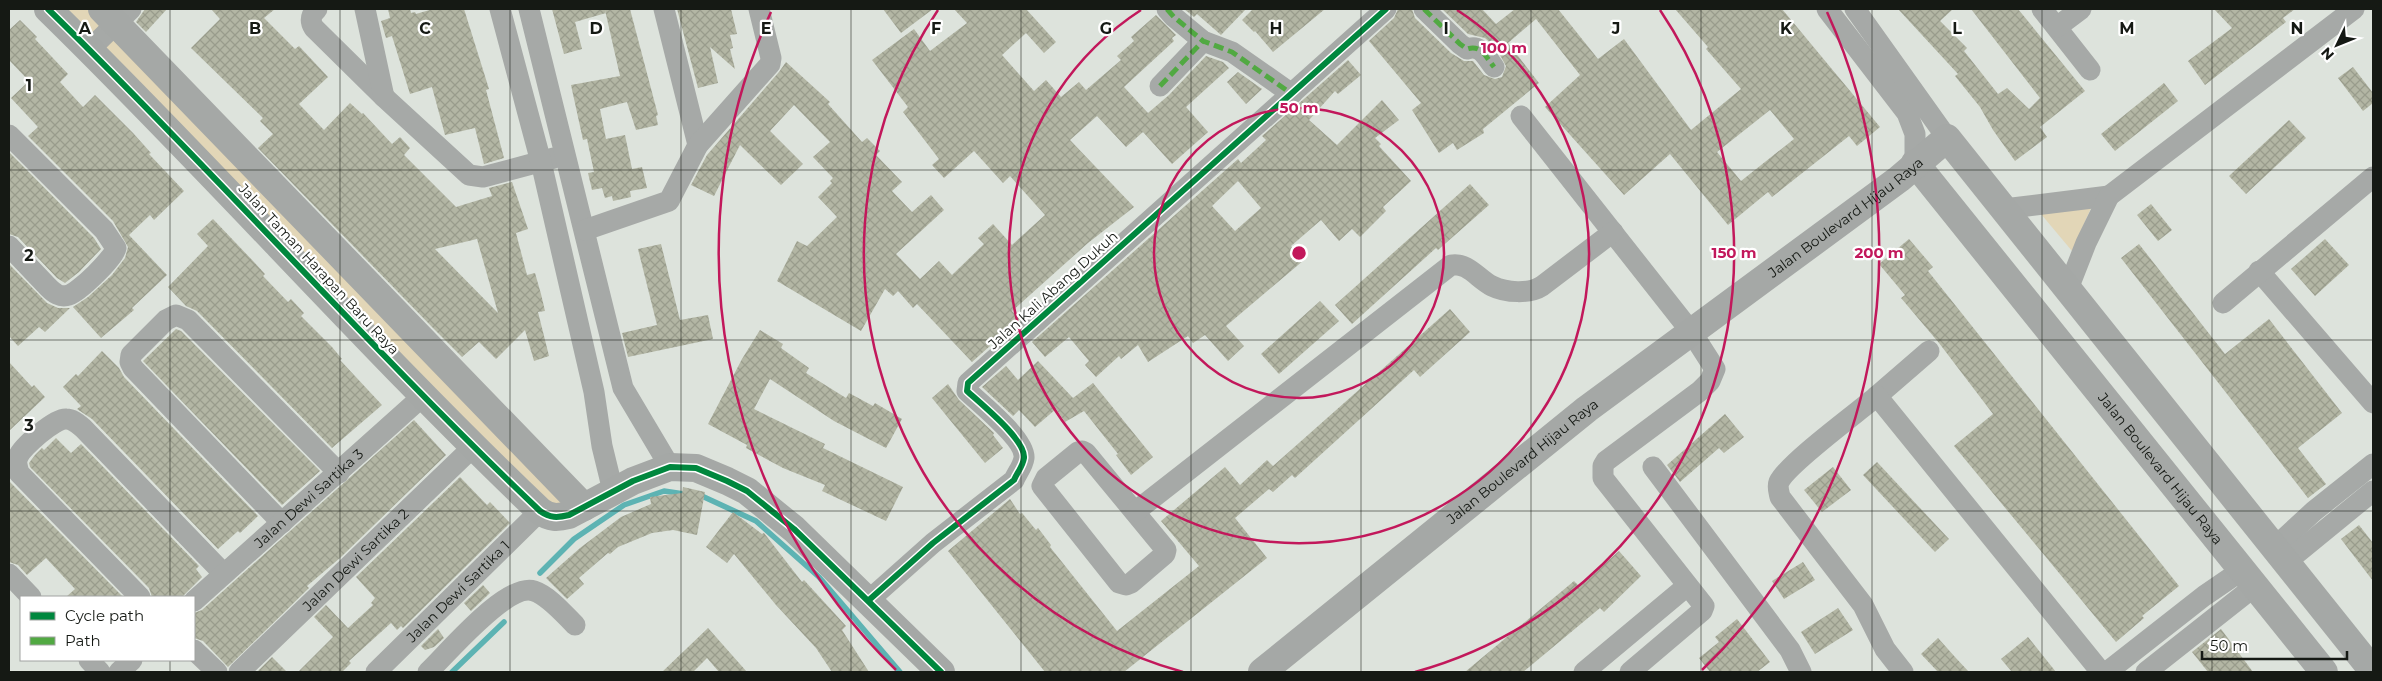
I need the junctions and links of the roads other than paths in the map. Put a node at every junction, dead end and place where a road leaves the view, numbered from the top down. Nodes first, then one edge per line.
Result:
1 (48, 9) edge
2 (317, 9) edge
3 (365, 9) edge
4 (500, 9) edge
5 (529, 9) edge
6 (664, 9) edge
7 (759, 9) edge
8 (1167, 9) edge
9 (1386, 9) edge
10 (1424, 9) edge
11 (1827, 9) edge
12 (1855, 9) edge
13 (2042, 9) edge
14 (2081, 9) edge
15 (2354, 9) edge
16 (117, 14) edge
17 (2057, 27) junction
18 (1203, 41) junction
19 (90, 49) junction
20 (1494, 67) dead end
21 (2090, 70) dead end
22 (1160, 86) dead end
23 (1292, 94) junction
24 (384, 97) junction
25 (1521, 116) dead end
26 (9, 135) edge
27 (1946, 138) junction
28 (698, 144) junction
29 (566, 155) junction
30 (541, 162) junction
31 (1915, 163) junction
32 (2371, 183) edge
33 (2109, 196) junction
34 (2004, 209) junction
35 (585, 230) junction
36 (1613, 232) junction
37 (9, 246) edge
38 (2259, 271) junction
39 (2068, 289) junction
40 (2223, 303) dead end
41 (1692, 333) junction
42 (1929, 351) dead end
43 (2142, 382) junction
44 (623, 388) junction
45 (594, 392) junction
46 (422, 396) junction
47 (1877, 396) junction
48 (2373, 403) edge
49 (2111, 408) junction
50 (473, 447) junction
51 (2373, 464) edge
52 (670, 466) junction
53 (1653, 467) dead end
54 (339, 473) junction
55 (2373, 490) edge
56 (613, 492) junction
57 (584, 506) junction
58 (540, 511) junction
59 (1136, 511) junction
60 (282, 523) junction
61 (2280, 555) junction
62 (9, 574) edge
63 (224, 574) junction
64 (2248, 578) junction
65 (1687, 586) junction
66 (30, 596) edge
67 (139, 596) edge
68 (195, 600) edge
69 (869, 600) junction
70 (575, 625) dead end
71 (2159, 631) junction
72 (2174, 650) junction
73 (195, 651) edge
74 (90, 661) edge
75 (131, 661) edge
76 (2373, 671) edge
77 (100, 672) edge
78 (120, 672) edge
79 (217, 672) edge
80 (239, 672) edge
81 (376, 672) edge
82 (428, 672) edge
83 (941, 672) edge
84 (1262, 672) edge
85 (1584, 672) edge
86 (1630, 672) edge
87 (1801, 672) edge
88 (1903, 672) edge
89 (2101, 672) edge
90 (2108, 672) edge
91 (2146, 672) edge
92 (2324, 672) edge

1 - 19 street, Jalan Taman Harapan Baru Raya
2 - 24 street
3 - 24 street
4 - 30 street
5 - 29 street
6 - 28 street
7 - 28 street
8 - 18 street
9 - 23 street, Jalan Kali Abang Dukuh
10 - 20 street
11 - 31 street
12 - 27 street
13 - 17 street
14 - 17 street
15 - 33 street
16 - 19 street
16 - 57 street, Jalan Taman Harapan Baru Raya
17 - 21 street
18 - 22 street
18 - 23 street
19 - 46 street, Jalan Taman Harapan Baru Raya
23 - 69 street, Jalan Kali Abang Dukuh
24 - 30 street
25 - 36 street
26 - 37 street
27 - 31 street
27 - 34 street
28 - 35 street
29 - 30 street
29 - 35 street
30 - 45 street
31 - 41 street, Jalan Boulevard Hijau Raya
31 - 49 street, Jalan Boulevard Hijau Raya
32 - 38 street
33 - 34 street
33 - 39 street
34 - 39 street
35 - 44 street
36 - 41 street
36 - 59 street
38 - 40 street
38 - 48 street
39 - 43 street
41 - 65 street
41 - 84 street, Jalan Boulevard Hijau Raya
42 - 47 street
43 - 49 street
43 - 61 street
44 - 45 street
44 - 52 street
45 - 56 street
46 - 50 street, Jalan Taman Harapan Baru Raya
46 - 54 street, Jalan Dewi Sartika 3
47 - 88 street
47 - 89 street
49 - 64 street, Jalan Boulevard Hijau Raya
50 - 58 street, Jalan Taman Harapan Baru Raya
50 - 80 street, Jalan Dewi Sartika 2
51 - 61 street
52 - 56 street
52 - 69 street
53 - 87 street
54 - 60 street, Jalan Dewi Sartika 3
54 - 60 street
55 - 61 street
56 - 57 street
57 - 58 street
58 - 81 street, Jalan Dewi Sartika 1
59 - 59 street
60 - 63 street, Jalan Dewi Sartika 3
61 - 76 street
62 - 66 street
63 - 67 street
63 - 68 street, Jalan Dewi Sartika 3
64 - 71 street
64 - 72 street
64 - 92 street, Jalan Boulevard Hijau Raya
65 - 85 street
65 - 86 street
69 - 83 street
70 - 82 street
71 - 72 street
71 - 90 street
72 - 91 street
73 - 79 street
74 - 77 street
75 - 78 street

